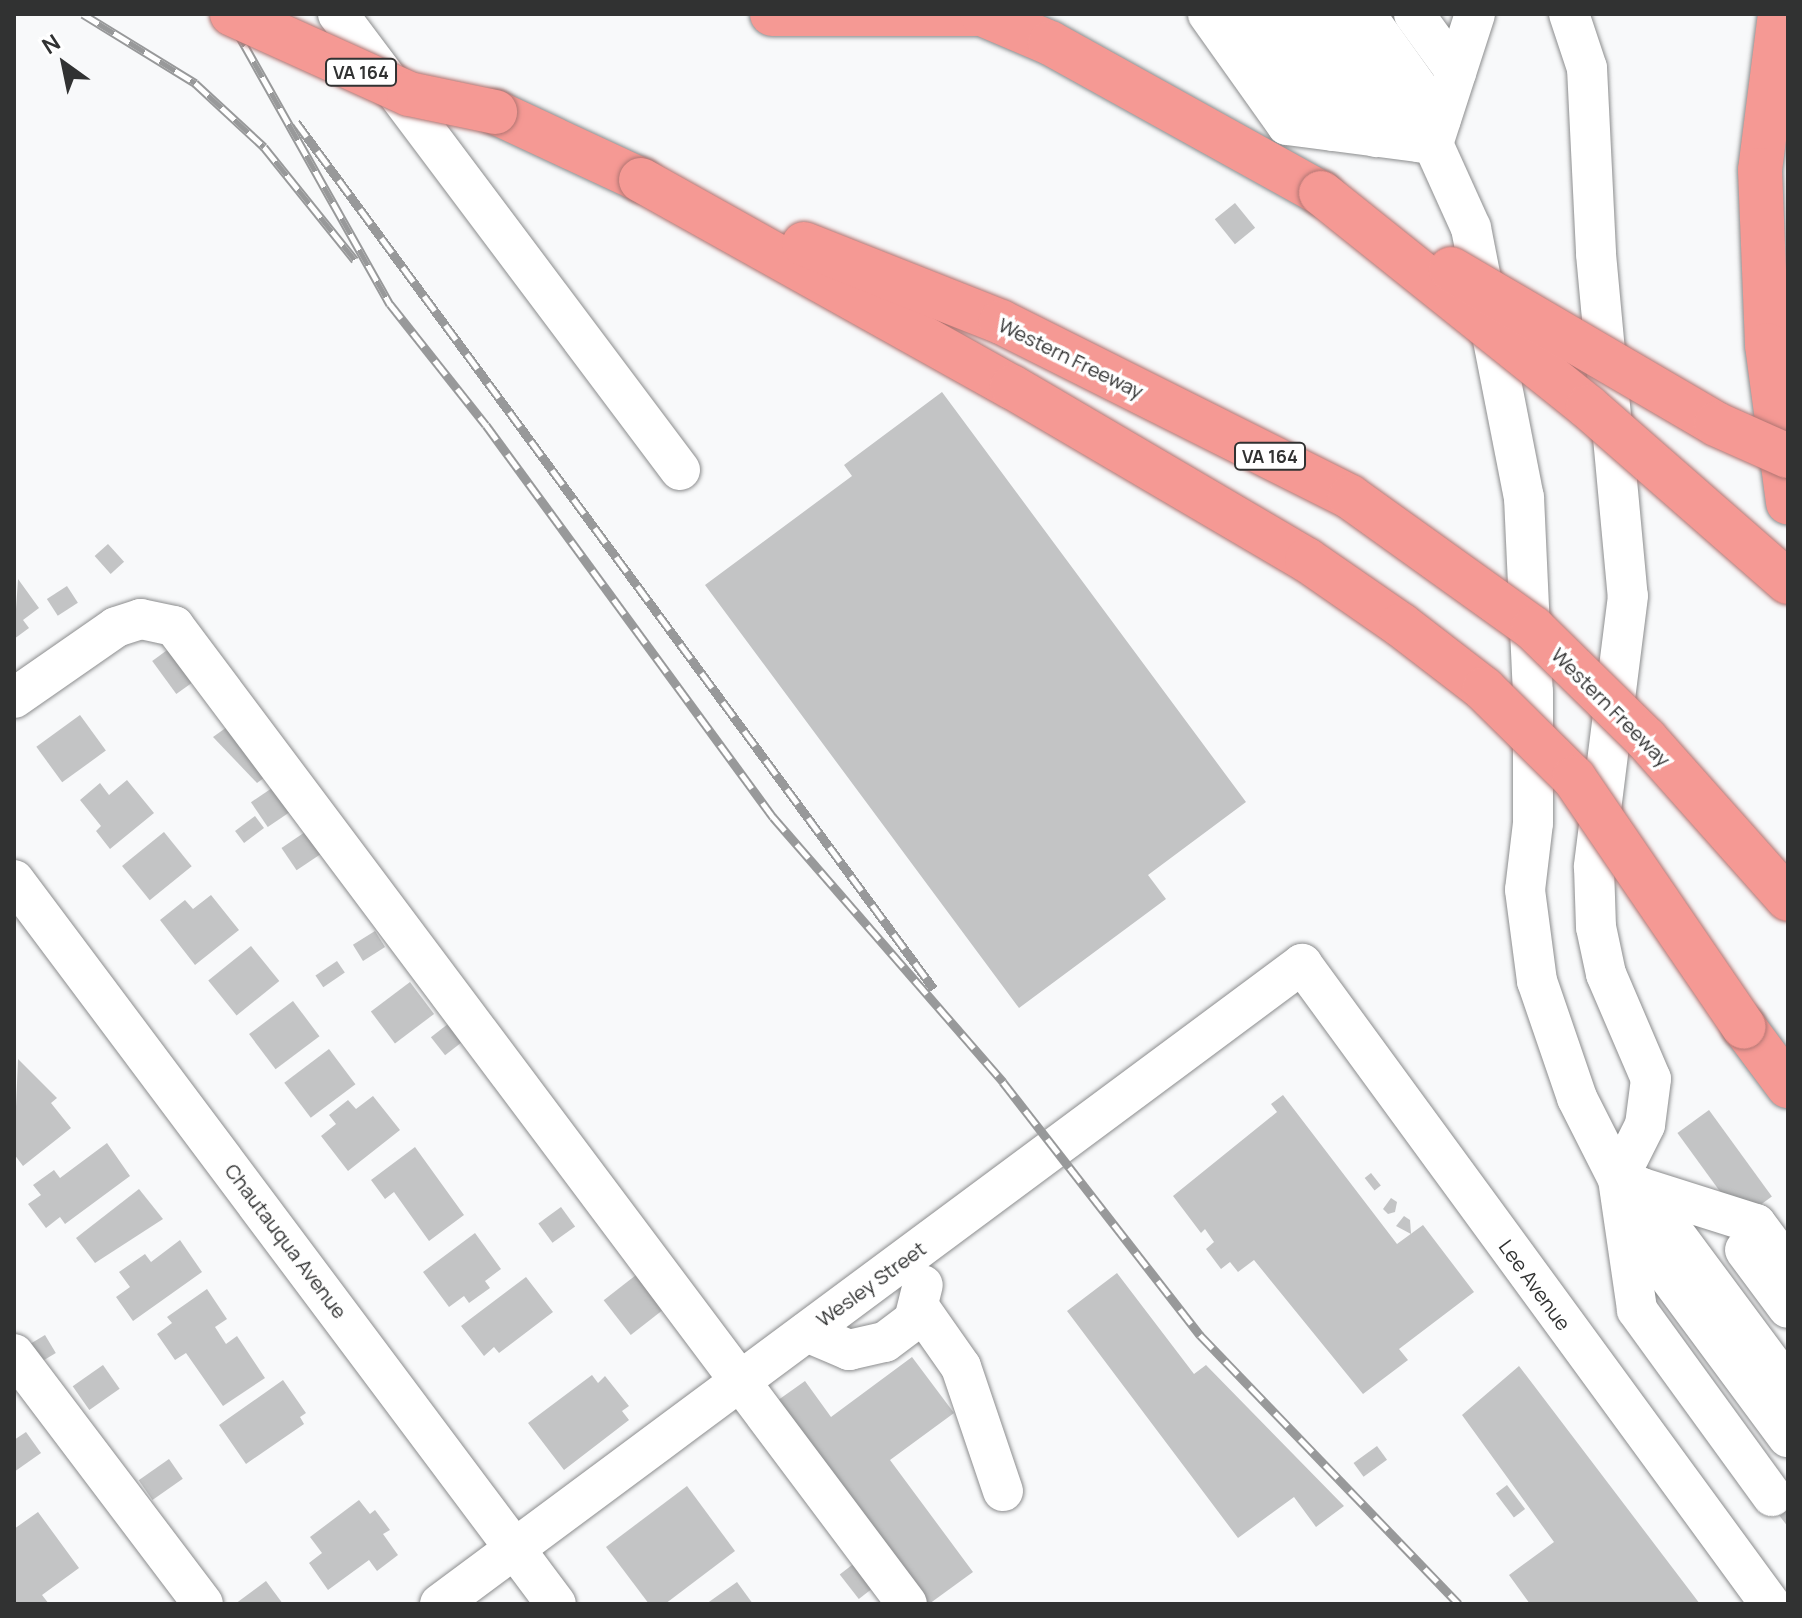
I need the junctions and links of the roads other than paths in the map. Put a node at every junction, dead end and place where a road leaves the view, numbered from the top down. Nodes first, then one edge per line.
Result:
1 (232, 14) edge
2 (338, 14) edge
3 (772, 14) edge
4 (979, 14) edge
5 (1208, 14) edge
6 (1249, 14) edge
7 (1287, 14) edge
8 (1327, 14) edge
9 (1365, 14) edge
10 (1414, 14) edge
11 (1475, 14) edge
12 (1569, 14) edge
13 (1780, 14) edge
14 (1456, 72) junction
15 (1333, 131) junction
16 (1431, 136) junction
17 (1376, 137) junction
18 (641, 180) junction
19 (1321, 193) junction
20 (1788, 456) edge
21 (680, 470) dead end
22 (1788, 503) edge
23 (1788, 582) edge
24 (14, 698) edge
25 (14, 880) edge
26 (1788, 899) edge
27 (1302, 964) joint
28 (1788, 1086) edge
29 (1627, 1193) junction
30 (1699, 1206) junction
31 (910, 1256) junction
32 (1788, 1267) edge
33 (919, 1307) junction
34 (1788, 1308) edge
35 (807, 1332) junction
36 (1788, 1345) edge
37 (14, 1354) edge
38 (741, 1380) junction
39 (1788, 1386) edge
40 (1788, 1437) edge
41 (1780, 1486) edge
42 (1003, 1491) dead end
43 (515, 1548) junction
44 (203, 1604) edge
45 (440, 1604) edge
46 (556, 1604) edge
47 (907, 1604) edge
48 (1770, 1604) edge

1 - 18 highway, Western Freeway / VA 164, bridge
2 - 21 street
3 - 4 highway
4 - 19 highway
5 - 15 street
6 - 15 street
7 - 17 street
8 - 16 street
9 - 16 street
10 - 14 street
11 - 14 street
12 - 29 street
13 - 22 highway
14 - 16 street
15 - 17 street
16 - 17 street
16 - 29 street
18 - 26 highway, Western Freeway / VA 164, bridge
18 - 28 highway, bridge
19 - 20 highway, bridge
19 - 23 highway, bridge
24 - 38 street
25 - 43 street, Chautauqua Avenue
27 - 31 street, Wesley Street
27 - 48 street, Lee Avenue
29 - 30 street
29 - 39 street
29 - 40 street
29 - 41 street
30 - 32 street
30 - 34 street
30 - 36 street
31 - 33 street
31 - 35 street, Wesley Street
33 - 35 street
33 - 42 street
35 - 38 street, Wesley Street
37 - 44 street
38 - 43 street, Wesley Street
38 - 47 street
43 - 45 street, Wesley Street
43 - 46 street, Chautauqua Avenue

